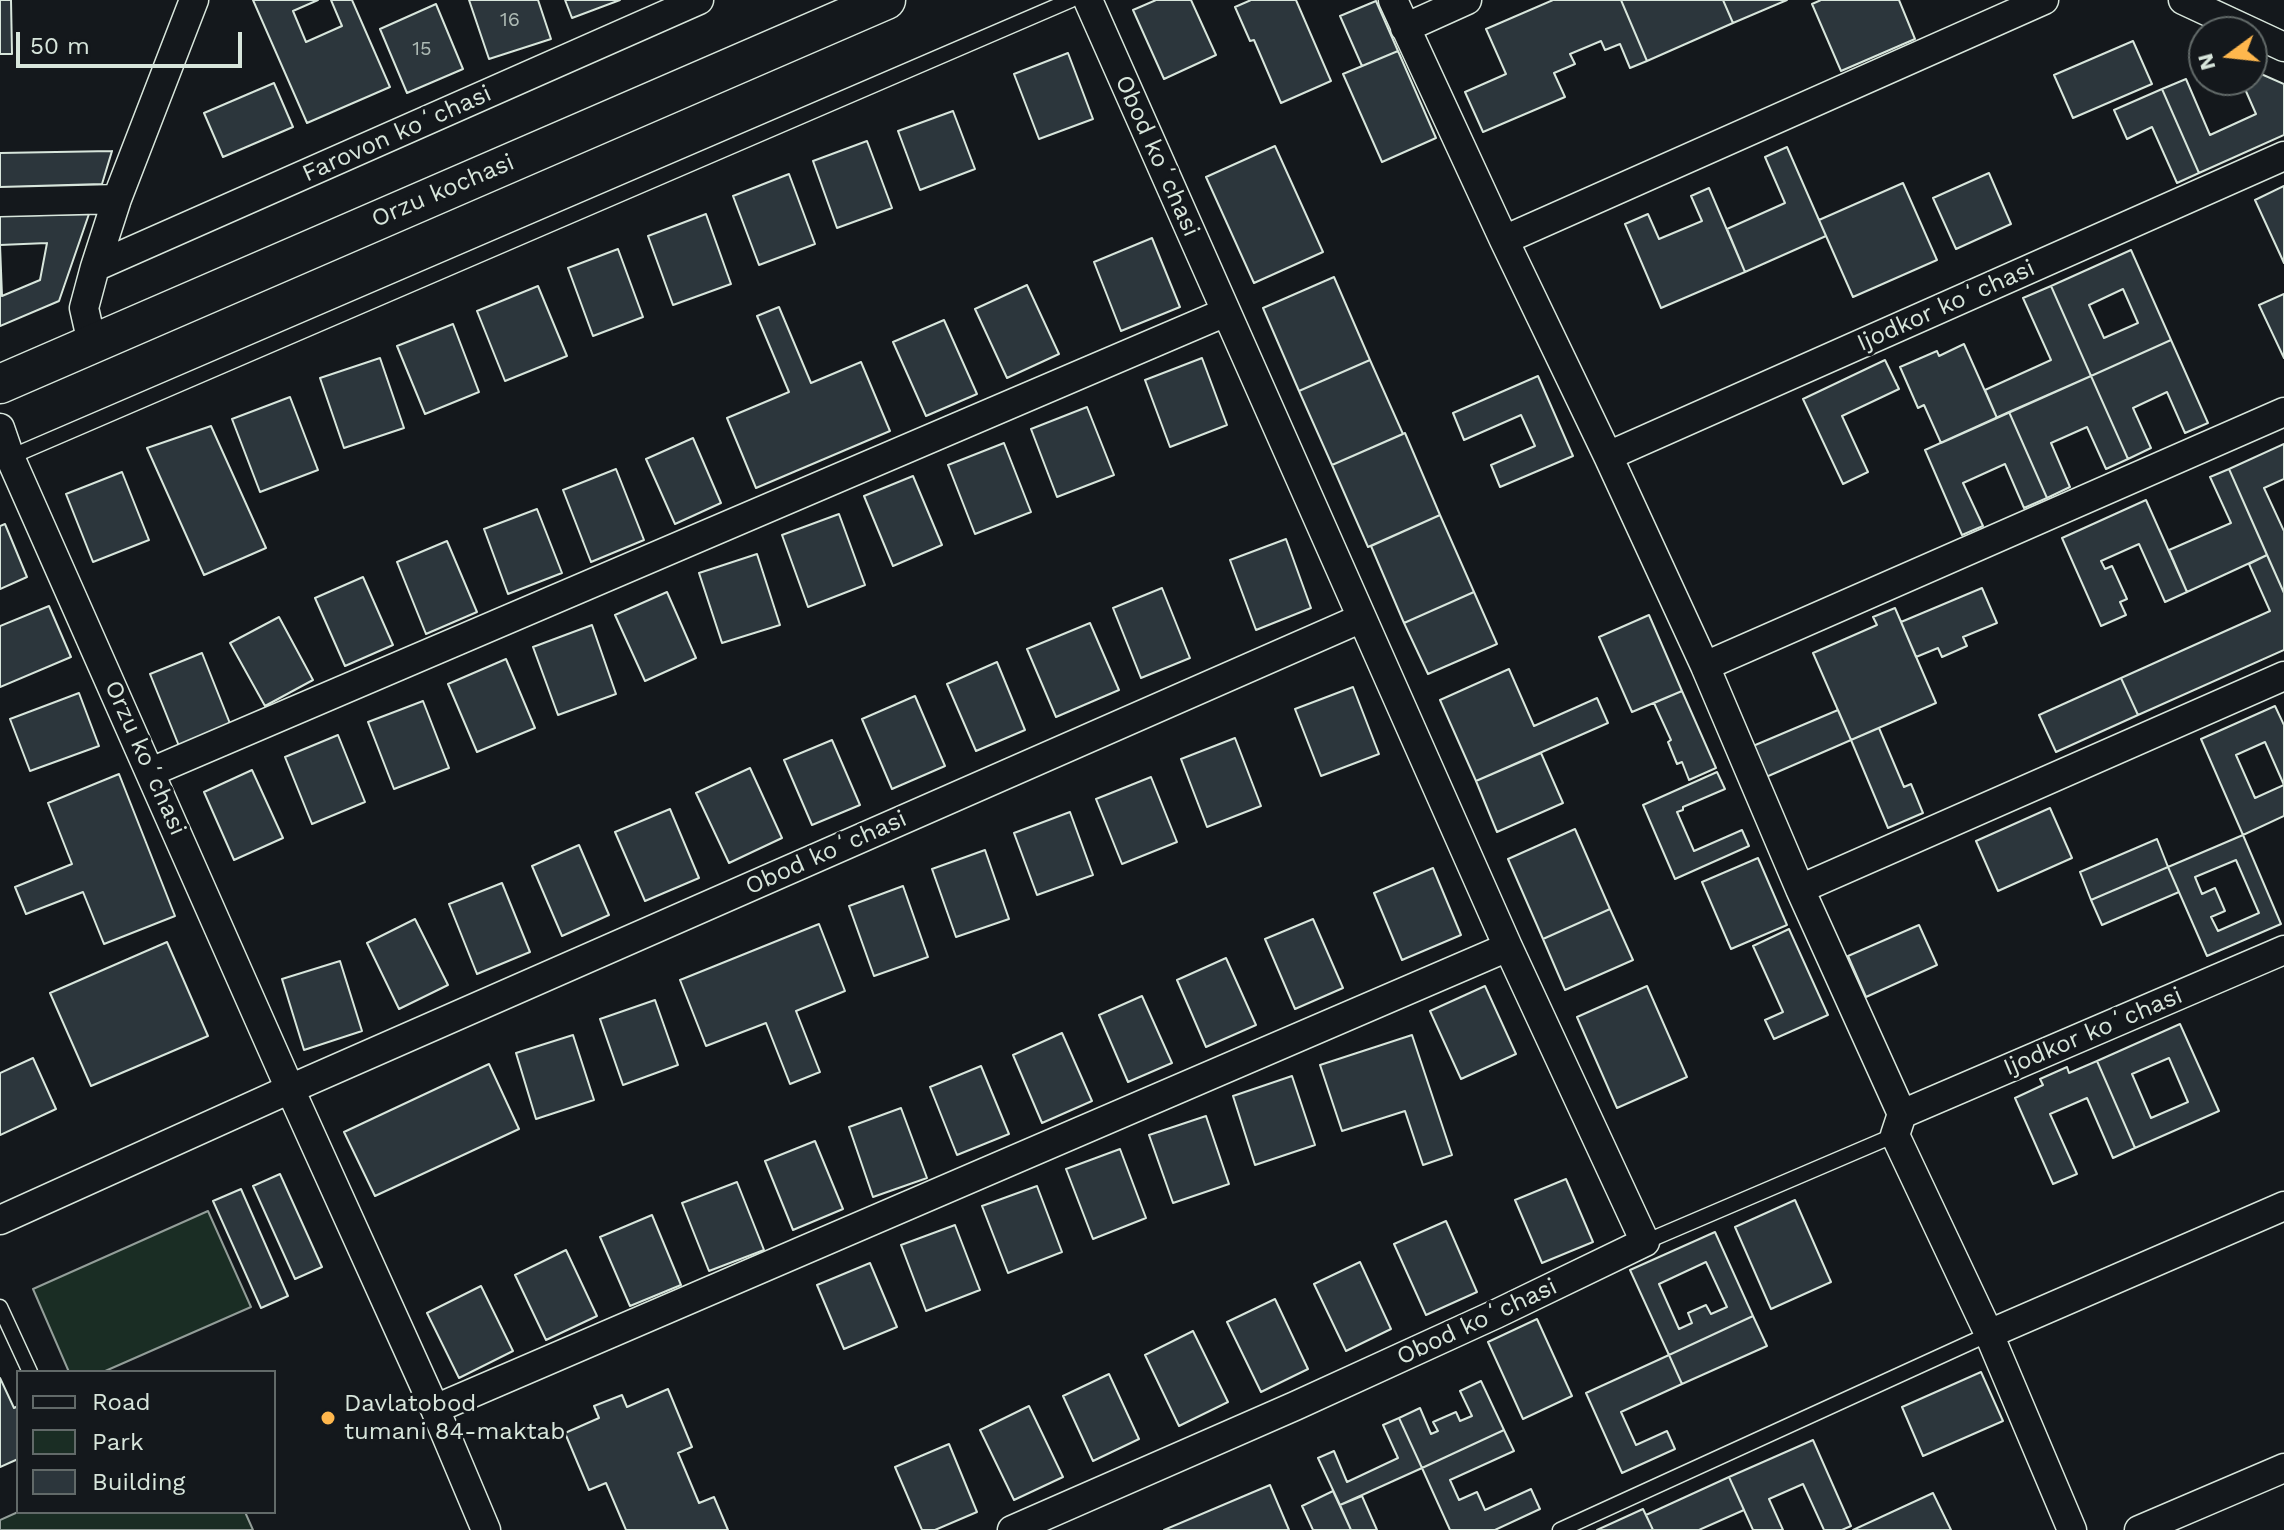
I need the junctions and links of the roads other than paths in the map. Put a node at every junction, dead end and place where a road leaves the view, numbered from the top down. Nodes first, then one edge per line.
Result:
1 (194, 0) edge
2 (699, 0) edge
3 (886, 0) edge
4 (1071, 0) edge
5 (1088, 0) edge
6 (1393, 0) edge
7 (1467, 0) edge
8 (2044, 0) edge
9 (2183, 0) edge
10 (1405, 28) junction
11 (2284, 47) edge
12 (2284, 156) edge
13 (117, 199) junction
14 (0, 202) edge
15 (1504, 240) junction
16 (95, 267) junction
17 (1226, 312) junction
18 (92, 343) junction
19 (0, 384) edge
20 (2284, 412) edge
21 (0, 428) edge
22 (1608, 456) junction
23 (5, 459) edge
24 (1362, 618) junction
25 (1705, 666) junction
26 (2284, 676) edge
27 (151, 772) junction
28 (1800, 889) junction
29 (1508, 947) junction
30 (2284, 950) edge
31 (290, 1089) junction
32 (1899, 1124) junction
33 (2284, 1206) edge
34 (0, 1220) edge
35 (1645, 1242) junction
36 (0, 1307) edge
37 (1989, 1334) junction
38 (29, 1370) edge
39 (435, 1409) junction
40 (2284, 1468) edge
41 (486, 1530) edge
42 (1012, 1530) edge
43 (1560, 1530) edge
44 (2072, 1530) edge
45 (2139, 1530) edge

1 - 13 street
2 - 16 street, Farovon koʻchasi
3 - 18 main road, Orzu kochasi
4 - 23 lane
5 - 17 street, Obod koʻchasi
6 - 10 street
7 - 10 street
8 - 15 street
9 - 11 street
10 - 15 street
12 - 22 street, Ijodkor koʻchasi
13 - 14 street
13 - 16 street
15 - 22 street
16 - 18 street
17 - 24 street, Obod koʻchasi
17 - 27 street
18 - 19 main road, Orzu kochasi
20 - 25 street
21 - 23 street, Orzu koʻchasi
22 - 25 street
23 - 27 street, Orzu koʻchasi
24 - 29 street, Obod koʻchasi
24 - 31 street, Obod koʻchasi
25 - 28 street
26 - 28 street
27 - 31 street, Orzu koʻchasi
28 - 32 street
29 - 35 street, Obod koʻchasi
29 - 39 street
30 - 32 street, Ijodkor koʻchasi
31 - 34 street
31 - 39 street, Orzu koʻchasi
32 - 35 lane
32 - 37 street
33 - 37 street
35 - 42 street, Obod koʻchasi
36 - 38 lane
37 - 43 lane
37 - 44 street
39 - 41 street, Orzu koʻchasi
40 - 45 street

